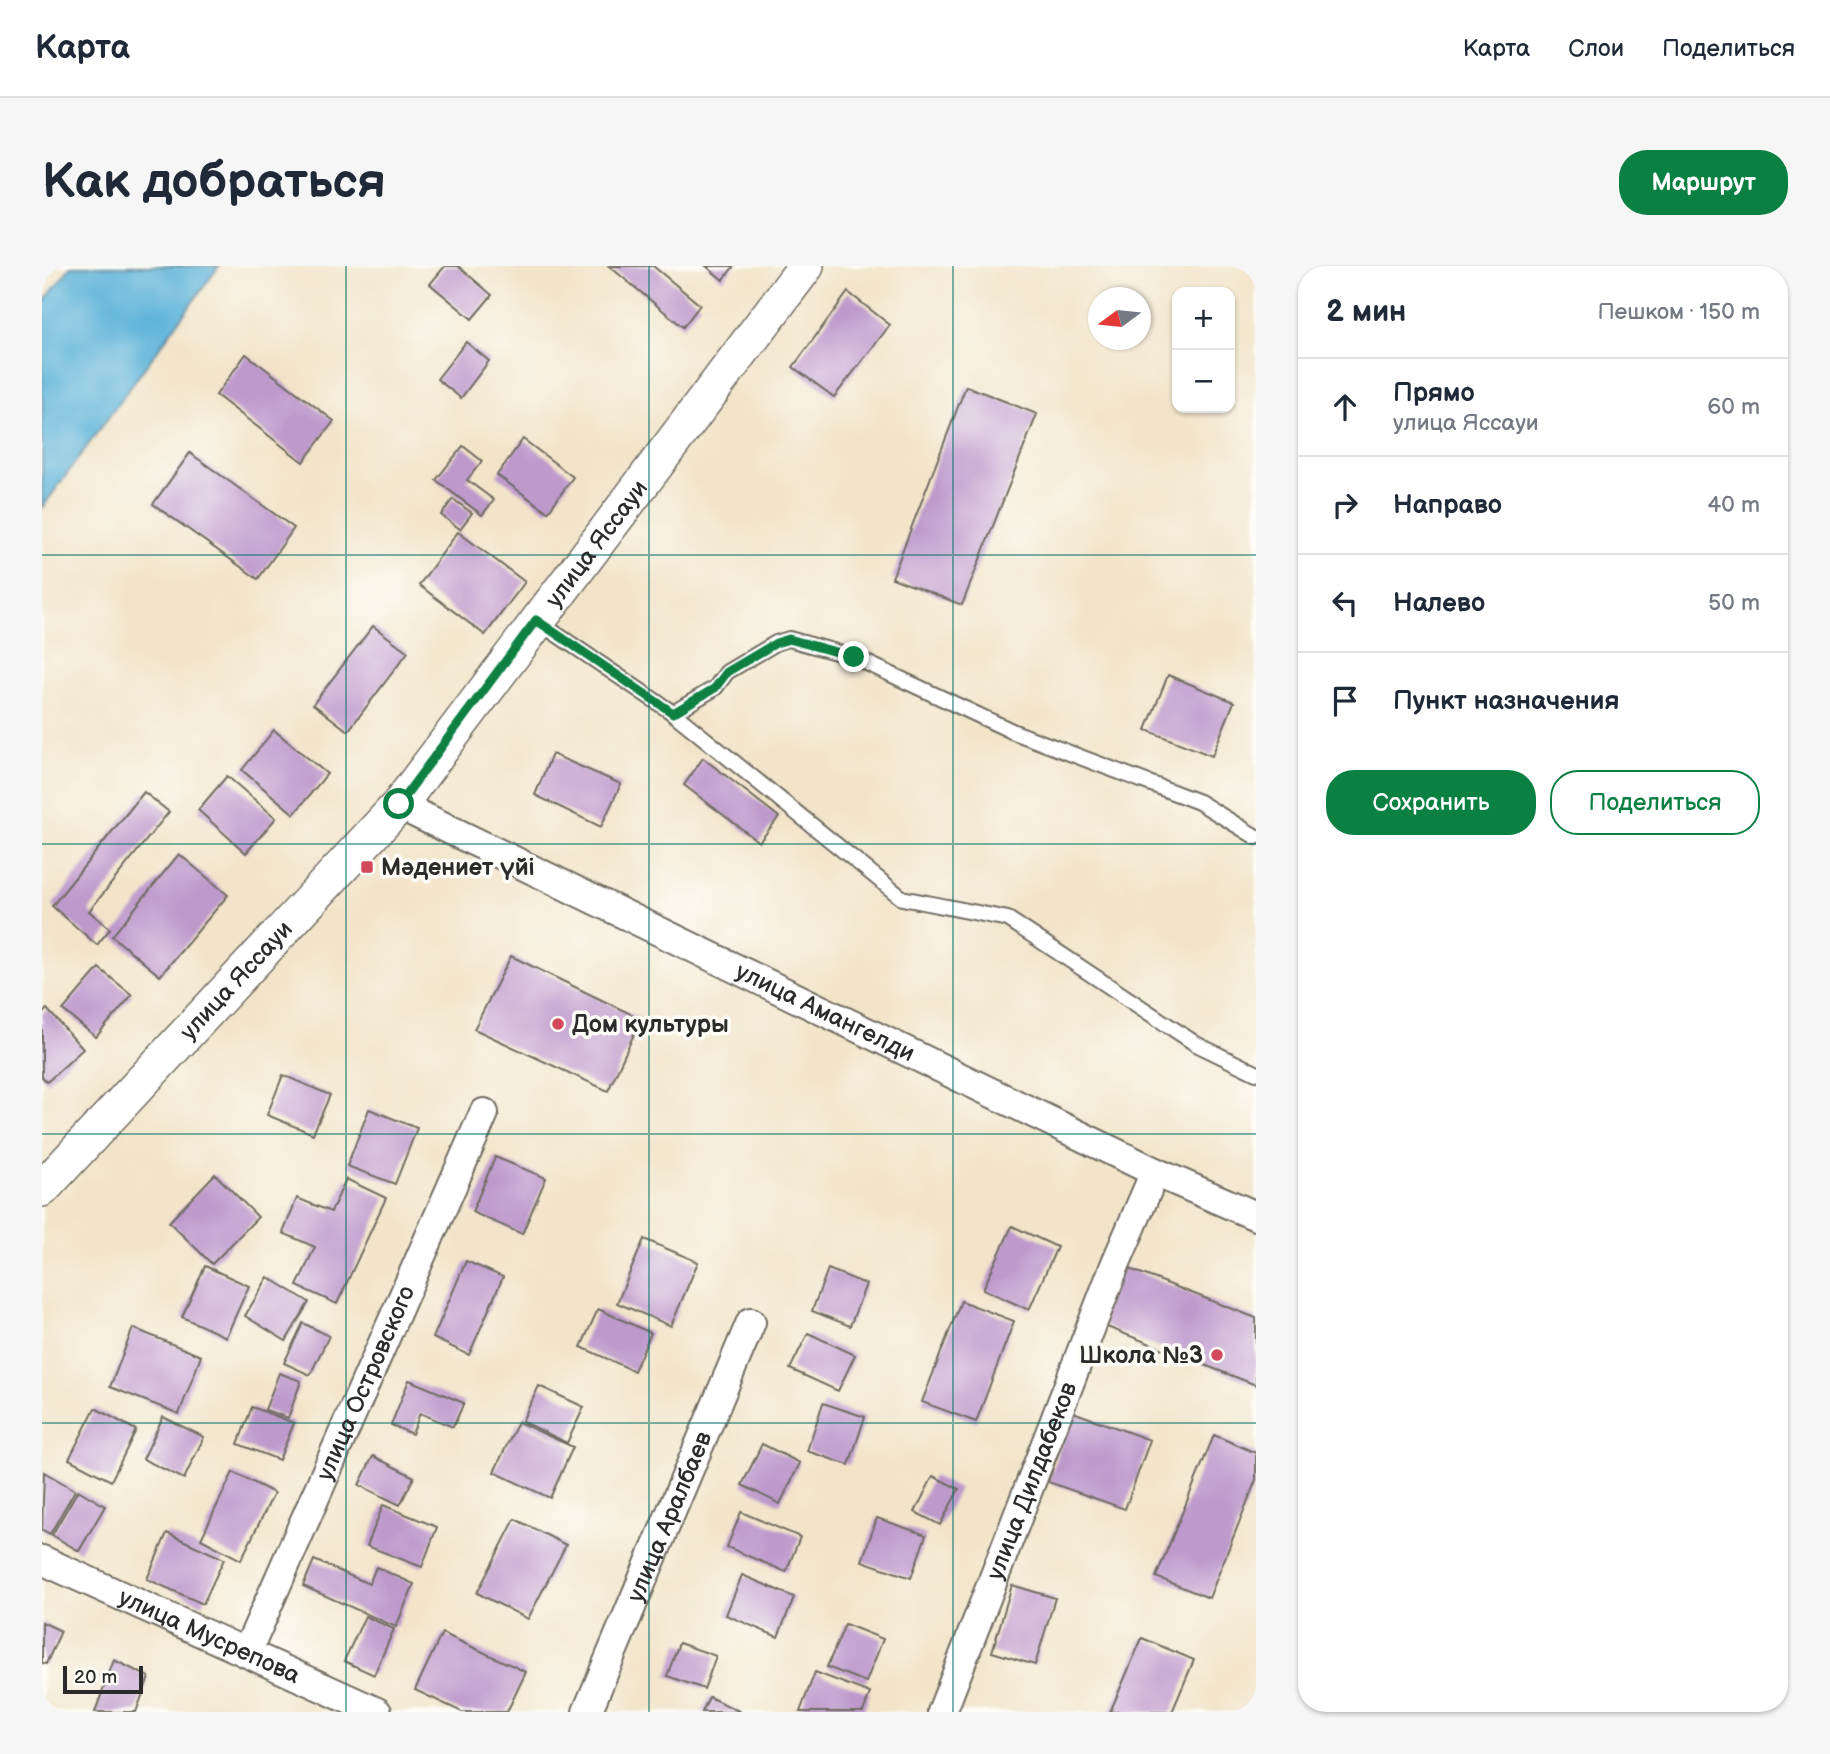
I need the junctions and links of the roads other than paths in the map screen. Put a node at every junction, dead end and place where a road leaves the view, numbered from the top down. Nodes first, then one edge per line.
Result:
1 (806, 266) edge
2 (536, 620) junction
3 (673, 713) junction
4 (399, 804) junction
5 (1256, 837) edge
6 (1256, 1073) edge
7 (484, 1113) dead end
8 (1155, 1172) junction
9 (42, 1189) edge
10 (1256, 1216) edge
11 (751, 1322) dead end
12 (42, 1560) edge
13 (247, 1652) junction
14 (377, 1712) edge
15 (587, 1712) edge
16 (942, 1712) edge

1 - 2 street, улица Яссауи
2 - 3 lane
2 - 4 street, улица Яссауи
3 - 5 lane
3 - 6 lane
4 - 8 street, улица Амангелди
4 - 9 street, улица Яссауи
7 - 13 street, улица Островского
8 - 10 street, улица Амангелди
8 - 16 street, улица Дилдабеков
11 - 15 street, улица Аралбаев
12 - 13 street, улица Мусрепова
13 - 14 street, улица Мусрепова

